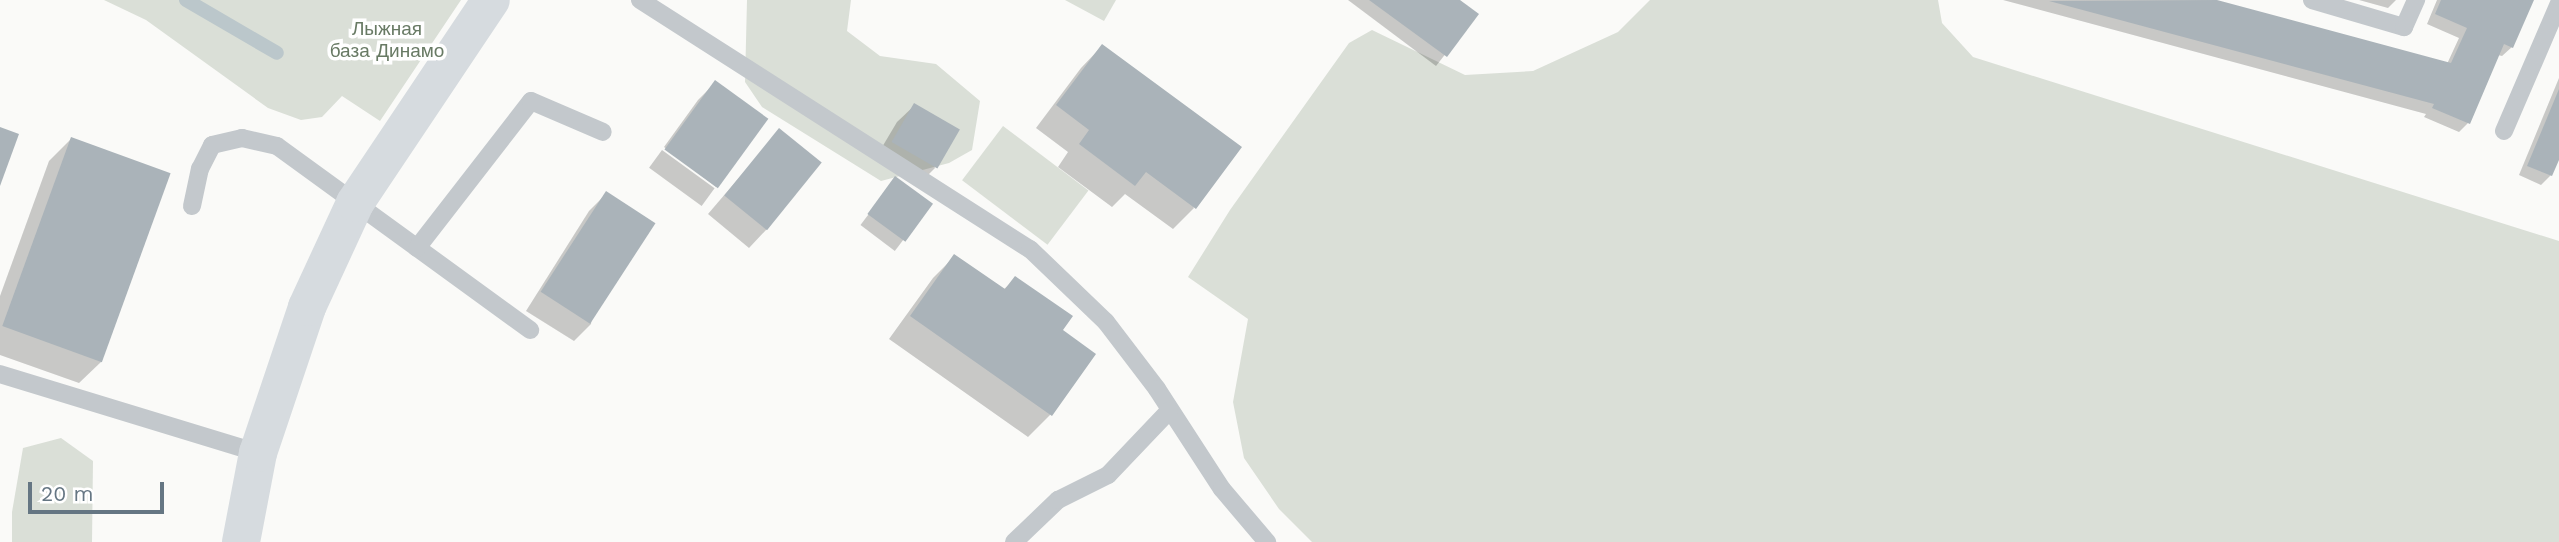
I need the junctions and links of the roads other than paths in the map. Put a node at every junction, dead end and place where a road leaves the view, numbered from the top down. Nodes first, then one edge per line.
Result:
1 (491, 0) edge
2 (640, 0) edge
3 (2312, 0) edge
4 (2416, 0) edge
5 (2559, 2) edge
6 (2504, 131) dead end
7 (603, 132) dead end
8 (355, 203) junction
9 (192, 206) dead end
10 (417, 248) junction
11 (530, 330) dead end
12 (0, 374) edge
13 (1169, 411) junction
14 (258, 453) junction
15 (241, 542) edge
16 (1014, 542) edge
17 (1268, 542) edge

1 - 8 street
2 - 13 lane
3 - 4 lane
5 - 6 lane
7 - 10 lane
8 - 9 lane
8 - 10 lane
8 - 14 street
10 - 11 lane
12 - 14 lane
13 - 16 lane
13 - 17 lane
14 - 15 street

